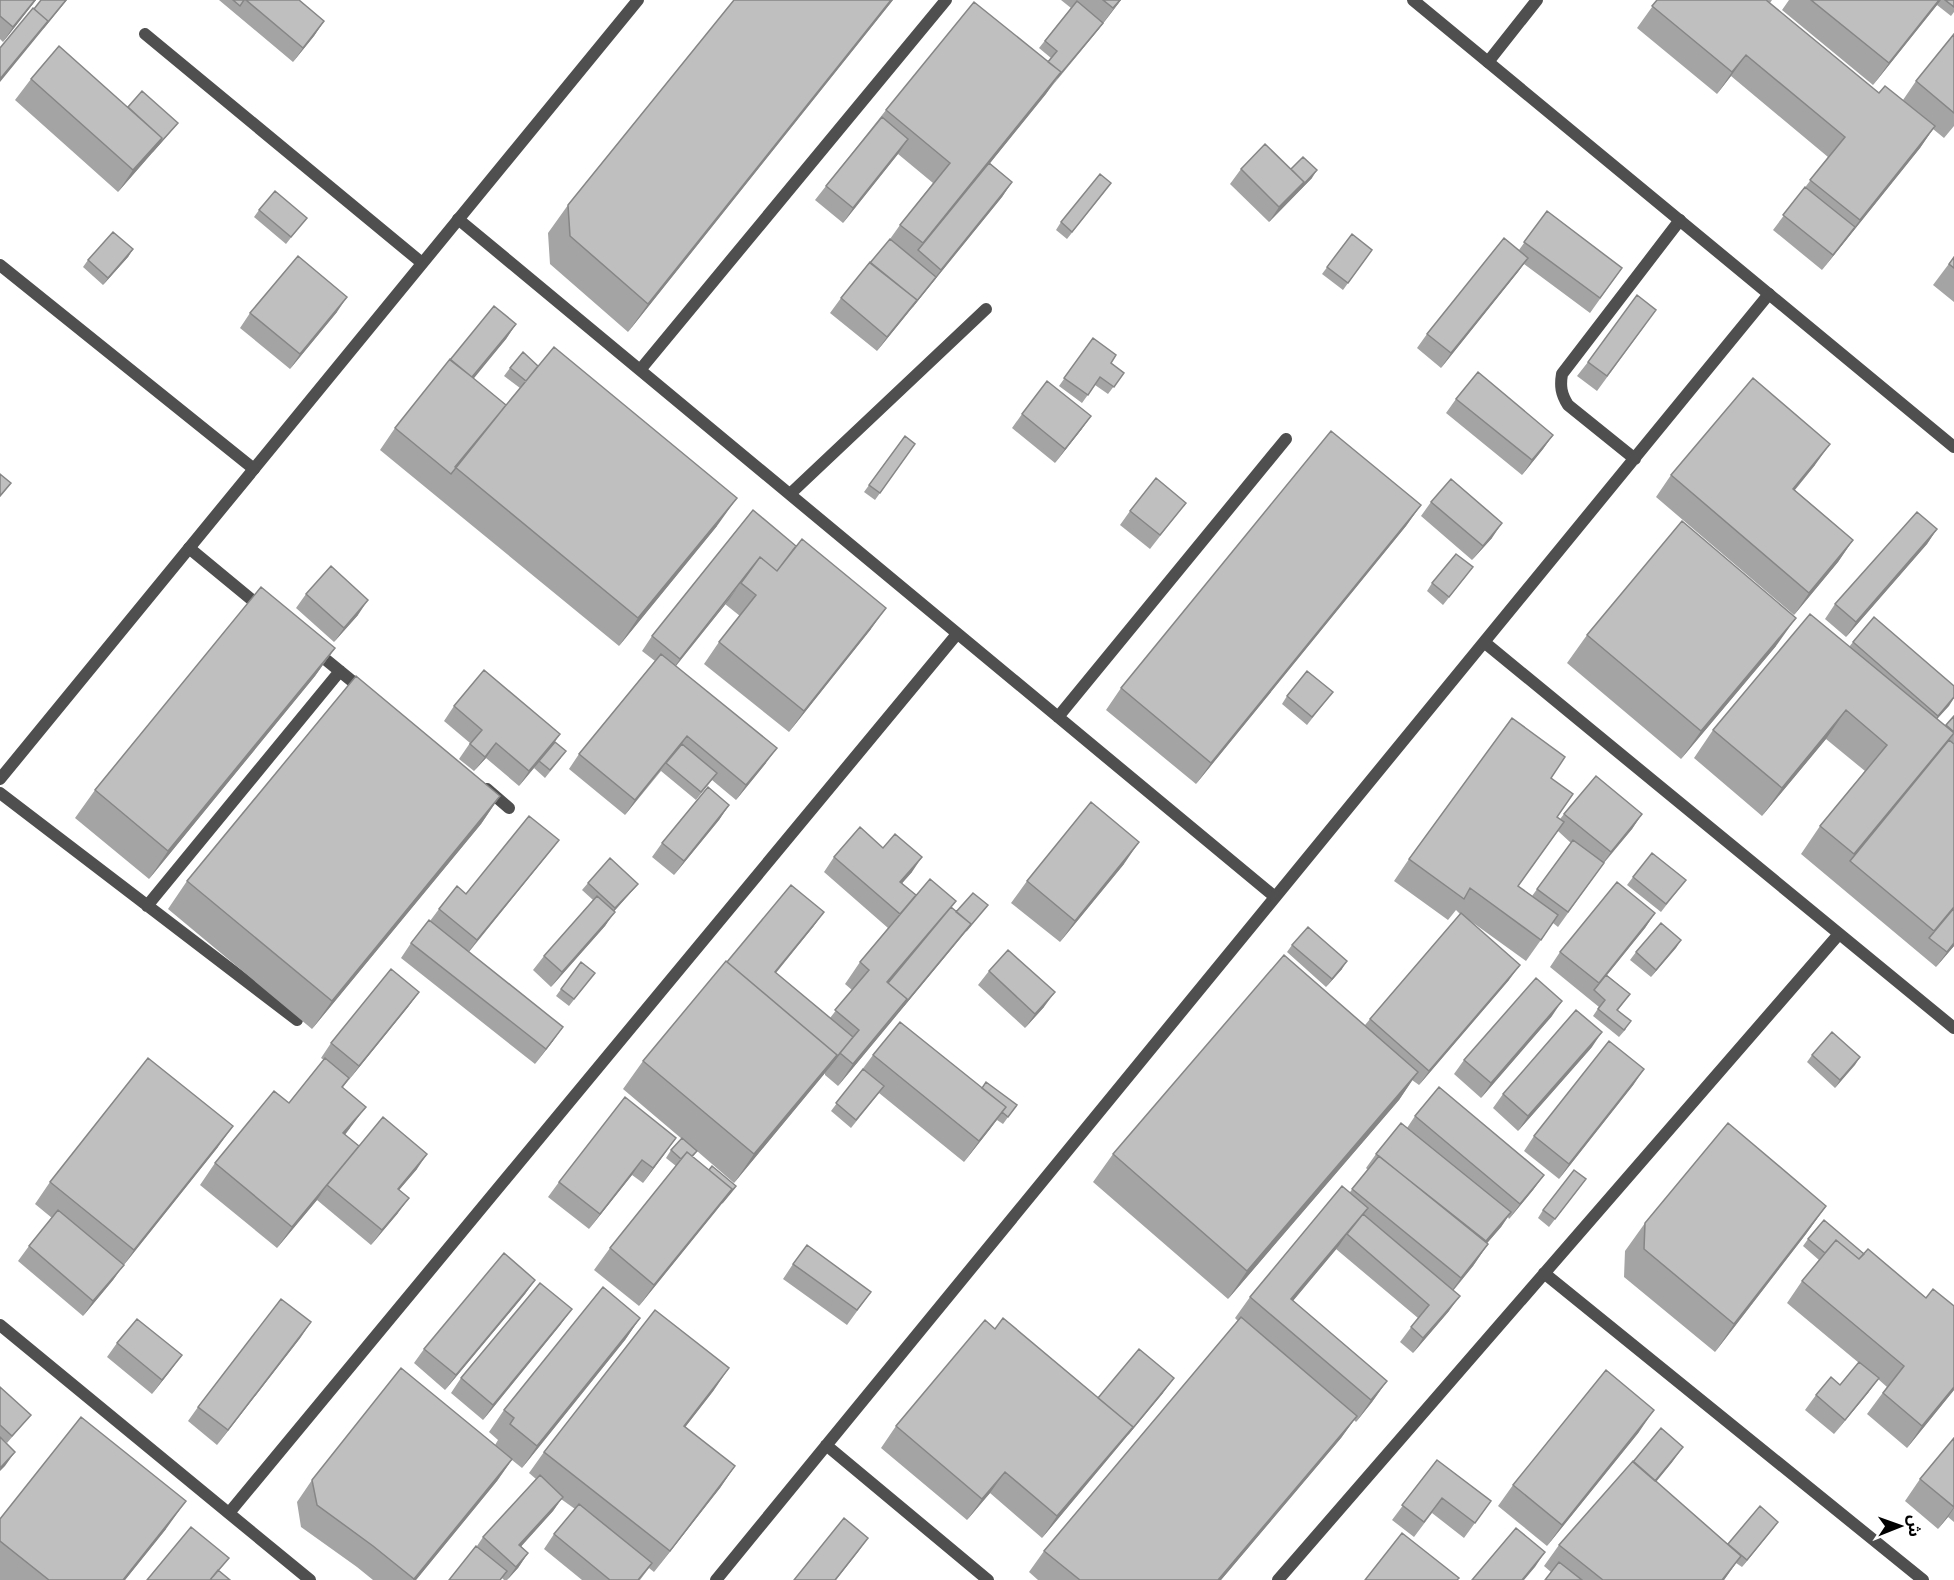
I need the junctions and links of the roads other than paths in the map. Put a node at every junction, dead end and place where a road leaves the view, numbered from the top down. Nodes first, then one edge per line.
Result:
1 (638, 0) edge
2 (946, 0) edge
3 (1413, 0) edge
4 (1537, 0) edge
5 (145, 34) dead end
6 (1488, 62) junction
7 (458, 219) junction
8 (1680, 220) junction
9 (422, 263) junction
10 (0, 265) edge
11 (1769, 294) junction
12 (986, 309) dead end
13 (640, 370) junction
14 (1286, 439) dead end
15 (1954, 447) edge
16 (1635, 459) junction
17 (254, 469) junction
18 (790, 494) junction
19 (189, 548) junction
20 (269, 613) edge
21 (957, 634) junction
22 (304, 642) edge
23 (1484, 642) junction
24 (340, 671) junction
25 (376, 700) edge
26 (1058, 717) junction
27 (0, 779) edge
28 (473, 779) edge
29 (0, 793) edge
30 (509, 807) dead end
31 (1275, 897) junction
32 (147, 906) junction
33 (1839, 934) junction
34 (297, 1020) dead end
35 (1954, 1028) edge
36 (1544, 1273) junction
37 (0, 1325) edge
38 (826, 1445) junction
39 (229, 1513) junction
40 (310, 1580) edge
41 (716, 1580) edge
42 (988, 1580) edge
43 (1279, 1580) edge
44 (1923, 1580) edge

1 - 7 street
2 - 13 street
3 - 6 street
4 - 6 street
5 - 9 street
6 - 8 street
7 - 9 street
7 - 13 street
8 - 11 street
8 - 16 street
9 - 17 street
10 - 17 street
11 - 15 street
11 - 16 street
12 - 18 street
13 - 18 street
14 - 26 street
16 - 23 street
17 - 19 street
18 - 21 street
19 - 20 street
19 - 27 street
21 - 26 street
21 - 39 street
22 - 24 street
23 - 31 street
23 - 33 street
24 - 25 street
24 - 32 street
26 - 31 street
28 - 30 street
29 - 32 street
31 - 38 street
32 - 34 street
33 - 35 street
33 - 36 street
36 - 43 street
36 - 44 street
37 - 39 street
38 - 41 street
38 - 42 street
39 - 40 street

